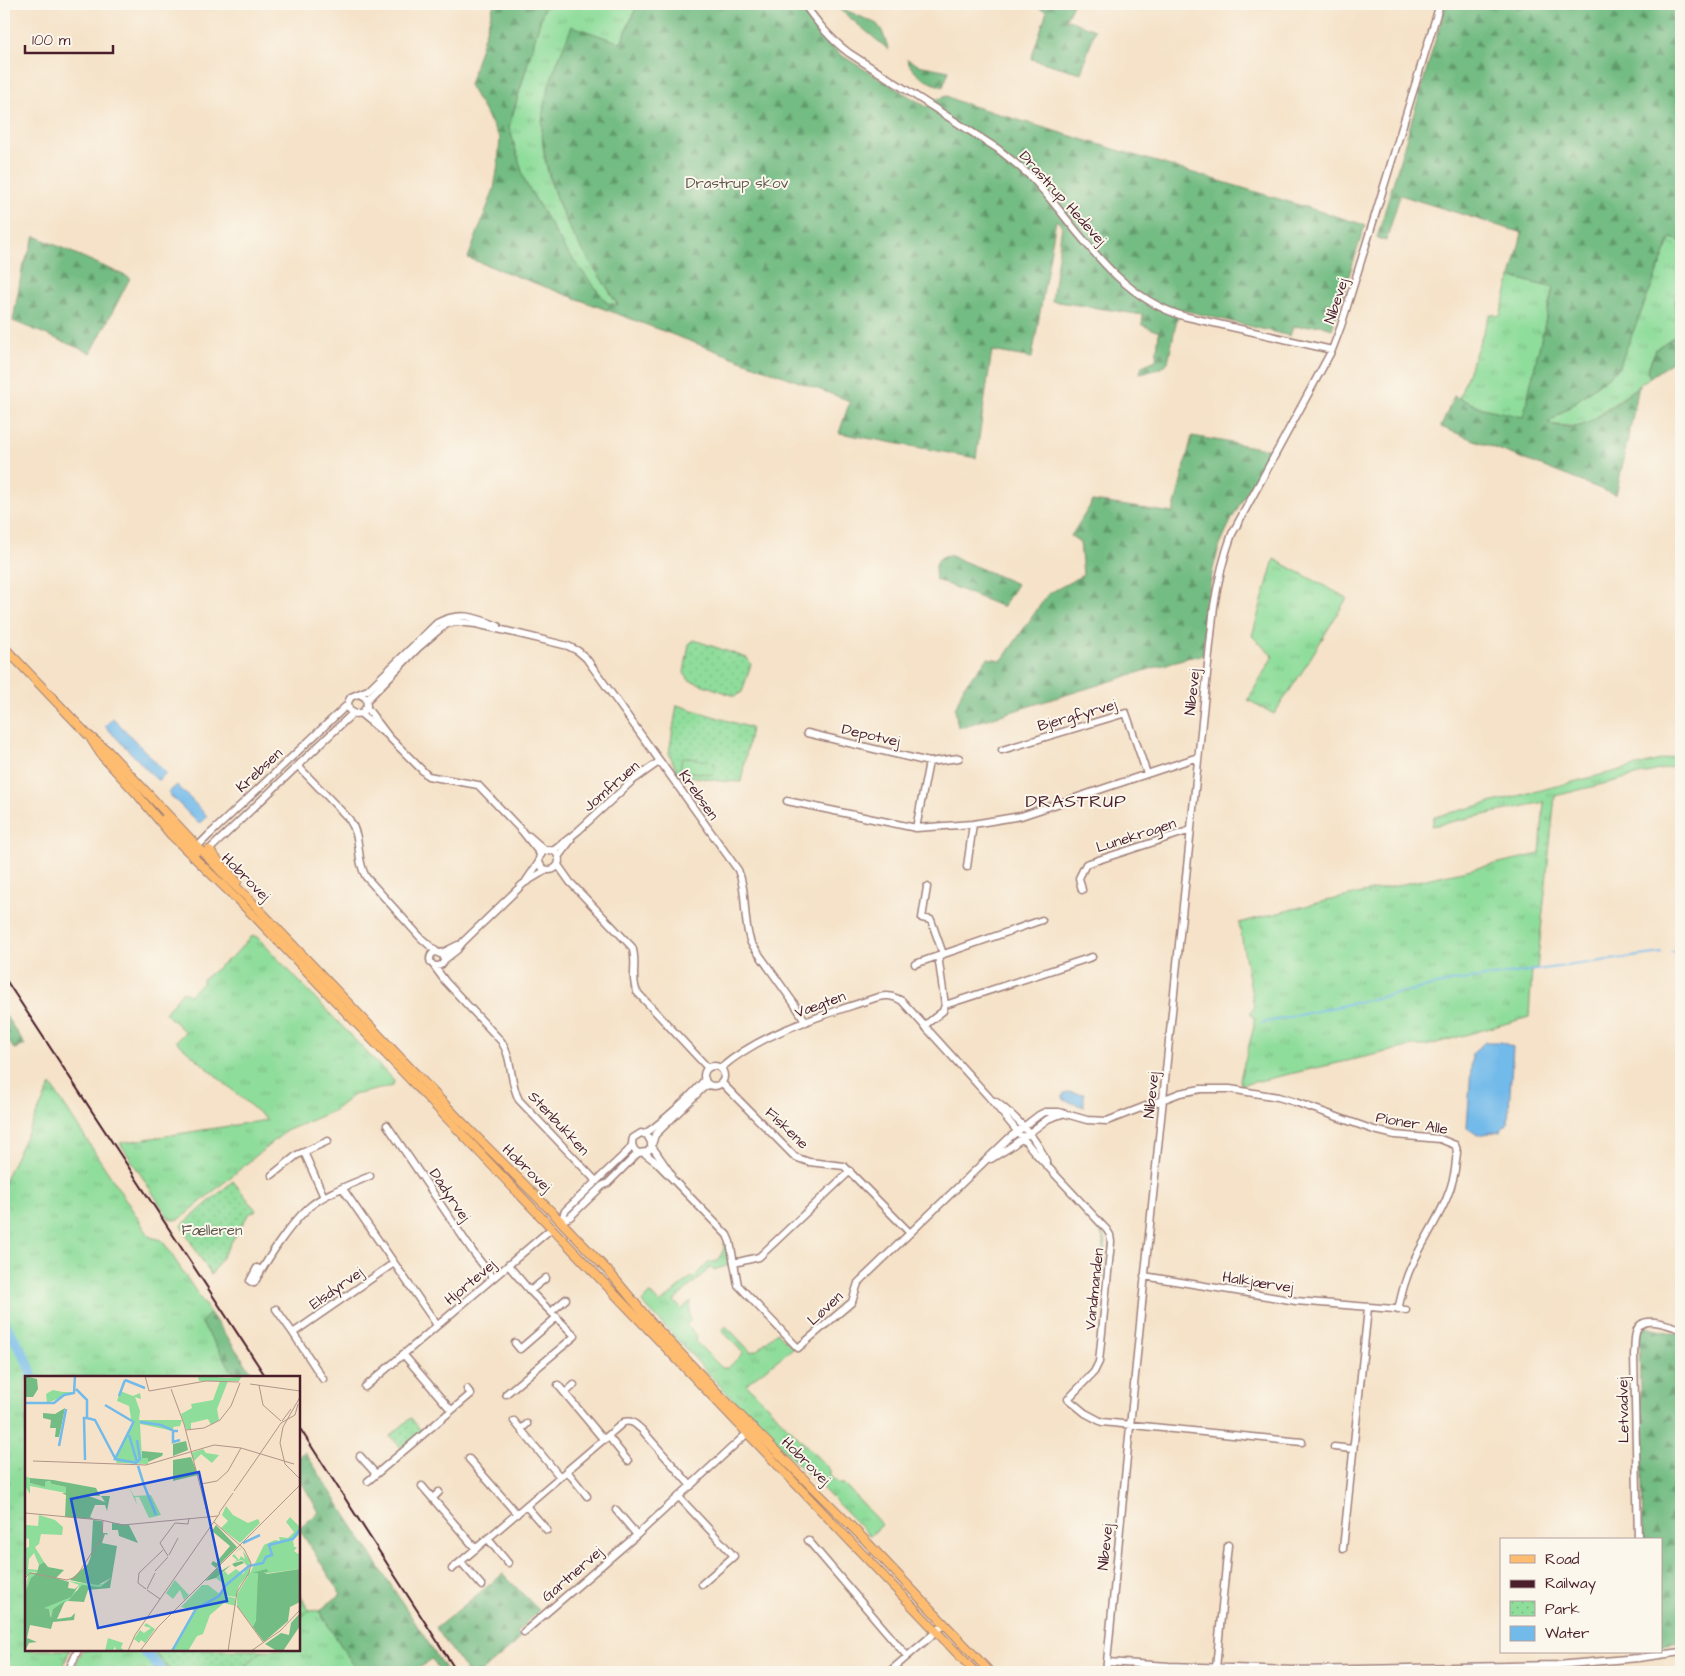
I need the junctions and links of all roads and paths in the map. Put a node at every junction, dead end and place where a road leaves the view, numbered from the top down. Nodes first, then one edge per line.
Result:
1 (804, 4) edge
2 (1440, 4) edge
3 (1332, 350) junction
4 (515, 633) junction
5 (4, 647) edge
6 (359, 694) junction
7 (367, 700) junction
8 (348, 705) junction
9 (367, 708) junction
10 (353, 713) junction
11 (361, 714) junction
12 (807, 733) dead end
13 (87, 734) junction
14 (389, 737) junction
15 (1002, 750) dead end
16 (1198, 757) junction
17 (959, 758) dead end
18 (660, 761) junction
19 (929, 762) junction
20 (298, 766) junction
21 (1147, 774) junction
22 (787, 801) dead end
23 (973, 824) junction
24 (916, 828) junction
25 (1191, 830) junction
26 (578, 831) junction
27 (196, 852) junction
28 (207, 852) junction
29 (545, 855) junction
30 (558, 857) junction
31 (967, 867) dead end
32 (552, 868) junction
33 (523, 884) junction
34 (927, 887) dead end
35 (1082, 890) dead end
36 (1042, 920) dead end
37 (941, 955) junction
38 (1092, 957) dead end
39 (438, 959) junction
40 (915, 964) dead end
41 (945, 1005) junction
42 (806, 1022) junction
43 (924, 1026) junction
44 (708, 1068) junction
45 (721, 1068) junction
46 (705, 1079) junction
47 (722, 1083) junction
48 (710, 1085) junction
49 (1163, 1099) junction
50 (1066, 1113) junction
51 (387, 1126) dead end
52 (1020, 1129) junction
53 (644, 1134) junction
54 (1025, 1136) junction
55 (328, 1142) dead end
56 (651, 1144) junction
57 (632, 1145) junction
58 (304, 1152) junction
59 (641, 1153) junction
60 (984, 1163) junction
61 (850, 1171) junction
62 (272, 1175) dead end
63 (370, 1176) dead end
64 (596, 1181) junction
65 (676, 1182) junction
66 (343, 1189) junction
67 (324, 1197) junction
68 (561, 1221) junction
69 (552, 1228) junction
70 (910, 1233) junction
71 (394, 1263) junction
72 (734, 1263) junction
73 (508, 1265) junction
74 (261, 1270) dead end
75 (1144, 1276) junction
76 (493, 1278) junction
77 (546, 1278) dead end
78 (530, 1291) junction
79 (566, 1299) dead end
80 (1368, 1308) junction
81 (276, 1310) dead end
82 (1402, 1310) joint
83 (551, 1312) junction
84 (557, 1317) junction
85 (438, 1325) junction
86 (1681, 1328) edge
87 (293, 1333) junction
88 (515, 1343) dead end
89 (403, 1354) junction
90 (323, 1379) dead end
91 (558, 1385) dead end
92 (574, 1385) dead end
93 (365, 1387) dead end
94 (467, 1389) dead end
95 (565, 1393) junction
96 (506, 1394) dead end
97 (451, 1410) junction
98 (514, 1421) dead end
99 (527, 1424) dead end
100 (1130, 1425) junction
101 (754, 1427) junction
102 (521, 1429) junction
103 (747, 1433) junction
104 (606, 1438) junction
105 (1302, 1442) dead end
106 (1334, 1446) dead end
107 (1353, 1449) junction
108 (360, 1456) dead end
109 (469, 1459) dead end
110 (628, 1461) dead end
111 (567, 1471) junction
112 (376, 1474) junction
113 (560, 1477) junction
114 (368, 1481) dead end
115 (422, 1486) dead end
116 (692, 1486) junction
117 (440, 1492) dead end
118 (587, 1496) dead end
119 (679, 1497) junction
120 (433, 1498) junction
121 (526, 1506) junction
122 (616, 1510) dead end
123 (517, 1514) junction
124 (547, 1530) dead end
125 (637, 1534) junction
126 (1638, 1538) edge
127 (488, 1539) junction
128 (808, 1540) dead end
129 (1228, 1545) dead end
130 (476, 1549) junction
131 (1343, 1549) dead end
132 (461, 1562) junction
133 (508, 1563) dead end
134 (452, 1569) dead end
135 (702, 1584) dead end
136 (482, 1586) dead end
137 (945, 1624) junction
138 (524, 1632) dead end
139 (936, 1632) junction
140 (78, 1651) edge
141 (1681, 1652) edge
142 (1662, 1653) edge
143 (1652, 1654) edge
144 (1638, 1655) edge
145 (907, 1656) junction
146 (1107, 1662) junction
147 (1143, 1665) junction
148 (1216, 1668) junction
149 (1525, 1669) edge
150 (1293, 1671) edge
151 (1360, 1671) edge
152 (68, 1672) edge
153 (889, 1672) edge
154 (975, 1672) edge
155 (990, 1672) edge
156 (1106, 1672) edge
157 (1145, 1672) edge

1 - 3 street, Drastrup Hedevej
2 - 3 street, Nibevej
3 - 16 street, Nibevej
4 - 6 street, Krebsen
4 - 7 street, Krebsen
4 - 18 street, Krebsen
5 - 13 main road, Hobrovej
6 - 7 street
6 - 8 street
7 - 9 street
8 - 10 street
8 - 27 street, Krebsen
9 - 11 street
9 - 14 street
10 - 11 street
10 - 20 street, Krebsen
11 - 14 street
12 - 19 street, Depotvej
13 - 27 main road, Hobrovej
13 - 27 main road, Hobrovej
14 - 29 street
15 - 21 street, Bjergfyrvej
16 - 21 street
16 - 25 street, Nibevej
17 - 19 street, Depotvej
18 - 26 street, Jomfruen
18 - 42 street, Krebsen
19 - 24 street
20 - 28 street, Krebsen
20 - 39 street, Stenbukken
21 - 23 street
22 - 24 street
23 - 24 street
23 - 31 street
25 - 35 street, Lunekrogen
25 - 49 street, Nibevej
26 - 29 street, Jomfruen
26 - 30 street, Jomfruen
27 - 28 main road, Hobrovej
27 - 69 main road, Hobrovej
28 - 68 main road, Hobrovej
29 - 30 street
29 - 32 street
29 - 33 street, Jomfruen
30 - 32 street
32 - 33 street, Jomfruen
32 - 44 street
33 - 39 street, Jomfruen
34 - 37 street
36 - 37 street
37 - 40 street
37 - 41 street
38 - 41 street
39 - 64 street, Stenbukken
41 - 43 street
42 - 43 street, Vægten
42 - 45 street, Vægten
43 - 52 street, Vandmanden
44 - 45 street
44 - 46 street
45 - 47 street
46 - 48 street
46 - 53 street
47 - 48 street
47 - 61 street, Fiskene
48 - 56 street
49 - 50 street
49 - 75 street, Nibevej
49 - 82 street, Pioner Alle
50 - 52 street, Løven
50 - 54 street, Løven
51 - 76 street, Dådyrvej
52 - 54 street, Vandmanden
52 - 60 street, Løven
53 - 56 street
53 - 57 street
54 - 60 street, Løven
54 - 100 street, Vandmanden
55 - 58 street
56 - 59 street
56 - 65 street, Løven
57 - 59 street
57 - 64 street
58 - 62 street
58 - 67 street
59 - 65 street, Løven
59 - 68 street
60 - 70 street, Løven
61 - 70 street, Fiskene
61 - 72 street
63 - 66 street
64 - 68 street
65 - 72 street, Løven
66 - 67 street
66 - 71 street
67 - 74 street
68 - 69 main road
68 - 101 main road, Hobrovej
69 - 73 street, Hjortevej
69 - 103 main road, Hobrovej
70 - 72 street, Løven
71 - 85 street
71 - 87 street, Elsdyrvej
73 - 76 street, Hjortevej
73 - 78 street
75 - 80 street, Halkjærvej
75 - 100 street, Nibevej
76 - 85 street, Hjortevej
77 - 78 street
78 - 83 street
79 - 83 street
80 - 82 street, Halkjærvej
80 - 107 street
81 - 87 street
83 - 84 street
84 - 88 street
84 - 96 street
85 - 89 street, Hjortevej
86 - 126 street, Letvadvej
87 - 90 street
89 - 93 street, Hjortevej
89 - 97 street
91 - 95 street
92 - 95 street
94 - 97 street
95 - 104 street
97 - 112 street
98 - 102 street
99 - 102 street
100 - 105 street
100 - 146 street, Nibevej
101 - 103 street, Gartnervej
101 - 137 main road, Hobrovej
102 - 113 street
103 - 116 street, Gartnervej
103 - 139 main road, Hobrovej
104 - 110 street
104 - 111 street
104 - 116 street
106 - 107 street
107 - 131 street
108 - 112 street
109 - 123 street
111 - 113 street
111 - 118 street
112 - 114 street
113 - 121 street
115 - 120 street
116 - 119 street, Gartnervej
117 - 120 street
119 - 125 street, Gartnervej
119 - 135 street
120 - 130 street
121 - 123 street
121 - 124 street
122 - 125 street
123 - 127 street
125 - 138 street, Gartnervej
127 - 130 street
127 - 133 street
128 - 145 street
129 - 148 street
130 - 132 street
132 - 134 street
132 - 136 street
137 - 139 street
137 - 155 main road, Hobrovej
139 - 145 street
139 - 154 main road, Hobrovej
140 - 152 street
141 - 142 street
143 - 144 street
144 - 149 street
145 - 153 street
146 - 147 street
146 - 156 street, Nibevej
147 - 148 street
147 - 157 street
148 - 150 street
149 - 151 street
150 - 151 street

